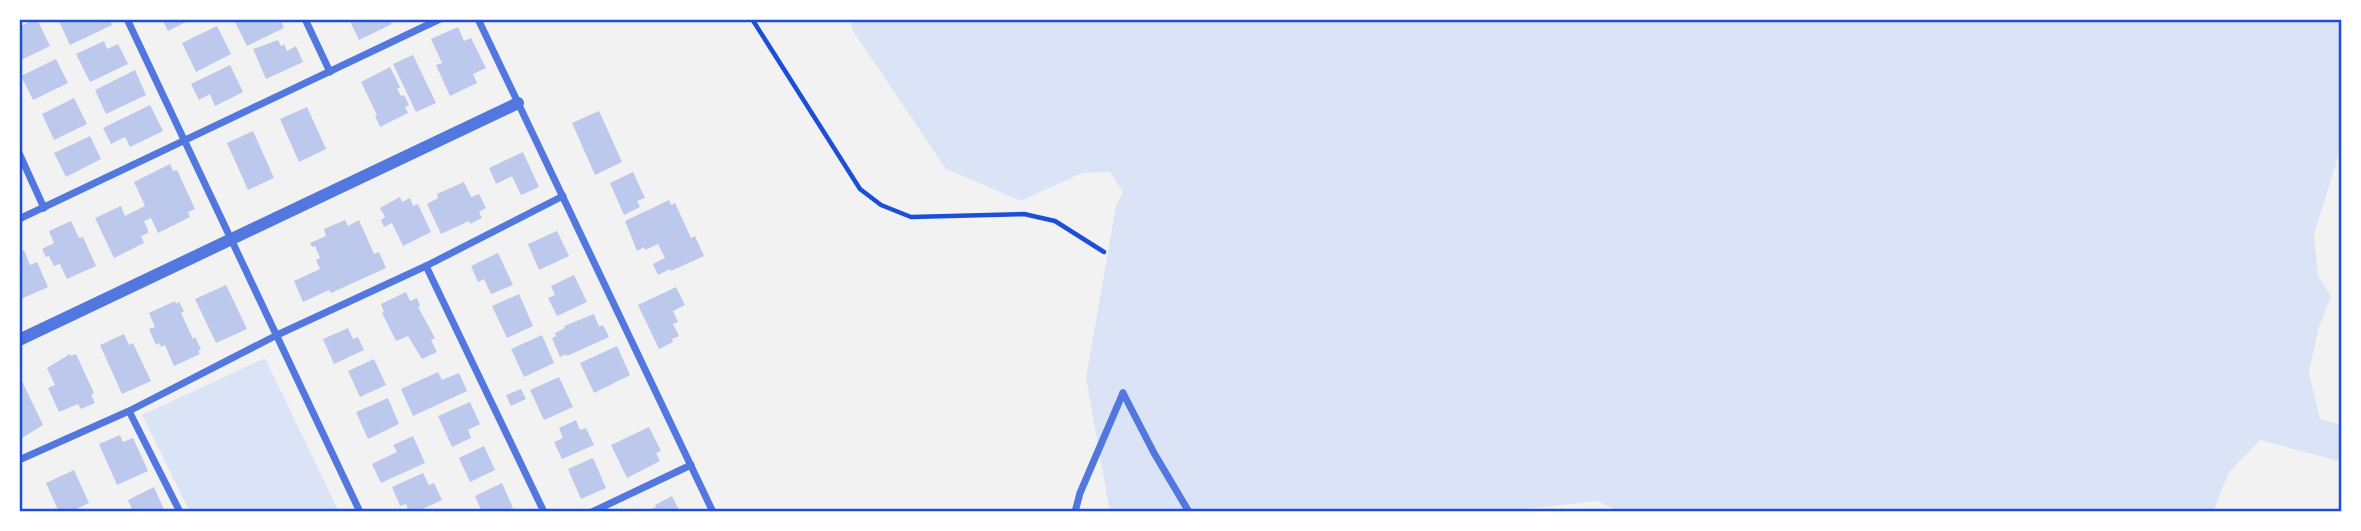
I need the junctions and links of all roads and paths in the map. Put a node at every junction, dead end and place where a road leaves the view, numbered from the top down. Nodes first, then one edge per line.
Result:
1 (127, 19) edge
2 (305, 19) edge
3 (440, 19) edge
4 (478, 19) edge
5 (752, 19) edge
6 (330, 72) junction
7 (518, 103) junction
8 (185, 141) junction
9 (19, 153) edge
10 (562, 197) junction
11 (44, 208) junction
12 (19, 219) edge
13 (231, 239) junction
14 (1104, 252) dead end
15 (426, 265) junction
16 (276, 335) junction
17 (19, 340) edge
18 (129, 411) junction
19 (19, 460) edge
20 (691, 465) junction
21 (180, 512) edge
22 (360, 512) edge
23 (544, 512) edge
24 (592, 512) edge
25 (713, 512) edge
26 (1075, 512) edge
27 (1189, 512) edge

1 - 8 street
2 - 6 street
3 - 6 street
4 - 7 street
5 - 14 path
6 - 8 street
7 - 10 street
7 - 13 street
8 - 11 street
8 - 13 street
9 - 11 street
10 - 15 street
10 - 20 street
11 - 12 street
13 - 16 street
13 - 17 street
15 - 16 street
15 - 23 street
16 - 18 street
16 - 22 street
18 - 19 street
18 - 21 street
20 - 24 street
20 - 25 street
26 - 27 street

